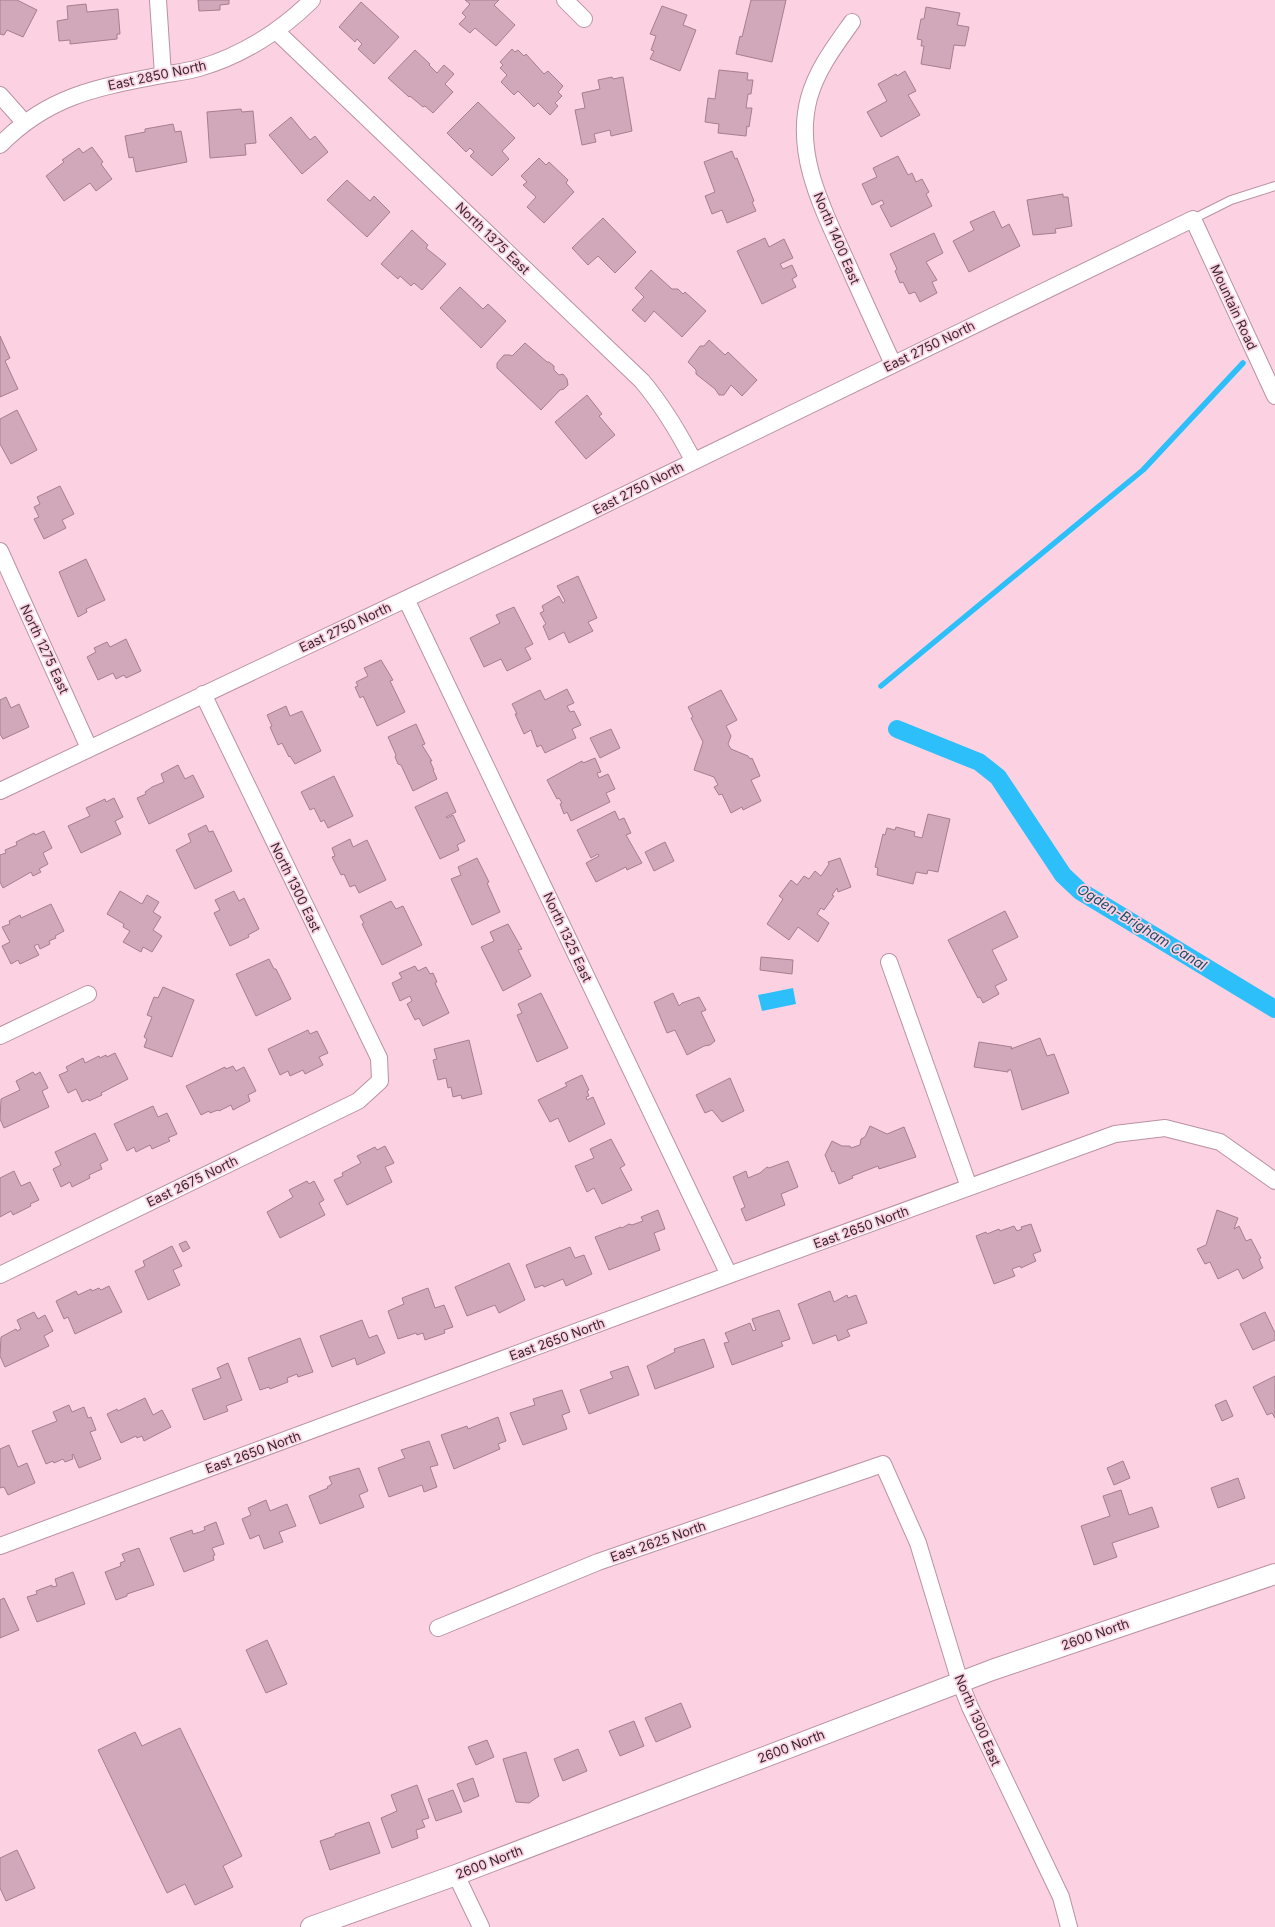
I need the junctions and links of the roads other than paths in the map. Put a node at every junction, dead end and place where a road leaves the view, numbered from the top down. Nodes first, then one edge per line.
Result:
1 (158, 0) edge
2 (312, 0) edge
3 (565, 0) edge
4 (584, 19) dead end
5 (852, 22) dead end
6 (276, 30) junction
7 (163, 75) junction
8 (0, 95) edge
9 (24, 122) junction
10 (0, 145) edge
11 (1275, 186) edge
12 (1193, 219) junction
13 (893, 364) junction
14 (1275, 396) edge
15 (693, 460) junction
16 (0, 551) edge
17 (406, 598) junction
18 (203, 694) junction
19 (90, 748) junction
20 (0, 791) edge
21 (889, 962) dead end
22 (88, 994) dead end
23 (0, 1036) edge
24 (380, 1081) joint
25 (1275, 1181) edge
26 (969, 1188) junction
27 (0, 1275) edge
28 (729, 1275) junction
29 (883, 1464) joint
30 (0, 1546) edge
31 (1275, 1574) edge
32 (438, 1628) dead end
33 (960, 1682) junction
34 (456, 1875) junction
35 (311, 1927) edge
36 (481, 1927) edge
37 (1069, 1927) edge

1 - 7 street
2 - 6 street, East 2850 North
3 - 4 street
5 - 13 street, North 1400 East
6 - 7 street, East 2850 North
6 - 15 street, North 1375 East
7 - 9 street, East 2850 North
8 - 9 street
9 - 10 street, East 2850 North
11 - 12 lane, East 2750 North
12 - 13 street, East 2750 North
12 - 14 street, Mountain Road
13 - 15 street, East 2750 North
15 - 17 street, East 2750 North
16 - 19 street, North 1275 East
17 - 18 street, East 2750 North
17 - 28 street, North 1325 East
18 - 19 street, East 2750 North
18 - 24 street, North 1300 East
19 - 20 street, East 2750 North
21 - 26 street
22 - 23 street
24 - 27 street, East 2675 North
25 - 26 street, East 2650 North
26 - 28 street, East 2650 North
28 - 30 street, East 2650 North
29 - 32 street, East 2625 North
29 - 33 street, North 1300 East
31 - 33 street, 2600 North
33 - 34 street, 2600 North
33 - 37 street, North 1300 East
34 - 35 street, 2600 North
34 - 36 street

